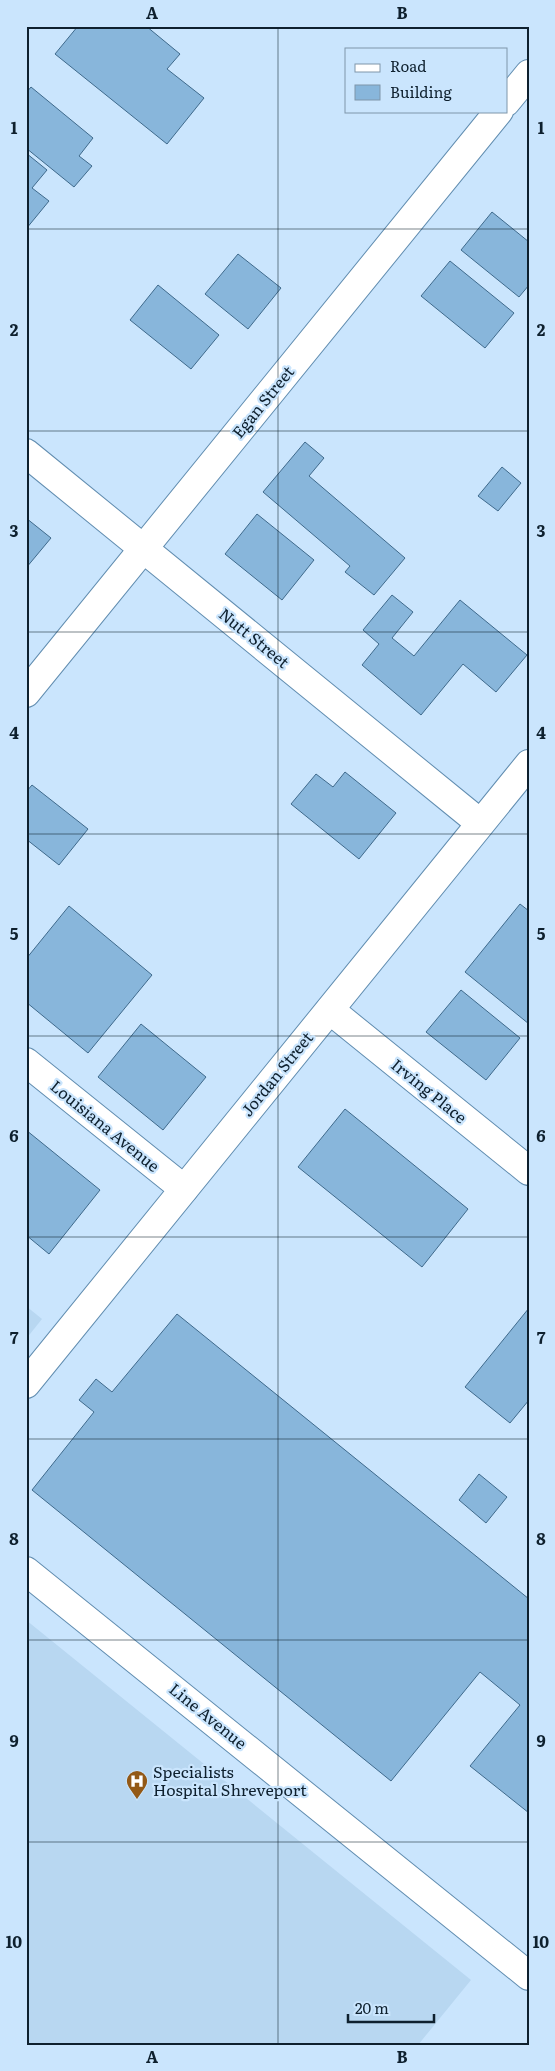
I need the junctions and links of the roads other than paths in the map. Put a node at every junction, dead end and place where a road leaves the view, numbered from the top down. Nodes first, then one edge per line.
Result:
1 (529, 74) edge
2 (508, 100) edge
3 (498, 112) edge
4 (26, 453) edge
5 (144, 549) junction
6 (26, 693) edge
7 (529, 764) edge
8 (480, 824) junction
9 (330, 1010) junction
10 (26, 1062) edge
11 (529, 1172) edge
12 (184, 1190) junction
13 (26, 1384) edge
14 (26, 1570) edge
15 (529, 1976) edge

1 - 2 street
3 - 5 street, Egan Street
4 - 5 street, Nutt Street
5 - 6 street, Egan Street
5 - 8 street, Nutt Street
7 - 8 street, Jordan Street
8 - 9 street, Jordan Street
9 - 11 street, Irving Place
9 - 12 street, Jordan Street
10 - 12 street, Louisiana Avenue
12 - 13 street, Jordan Street
14 - 15 street, Line Avenue

